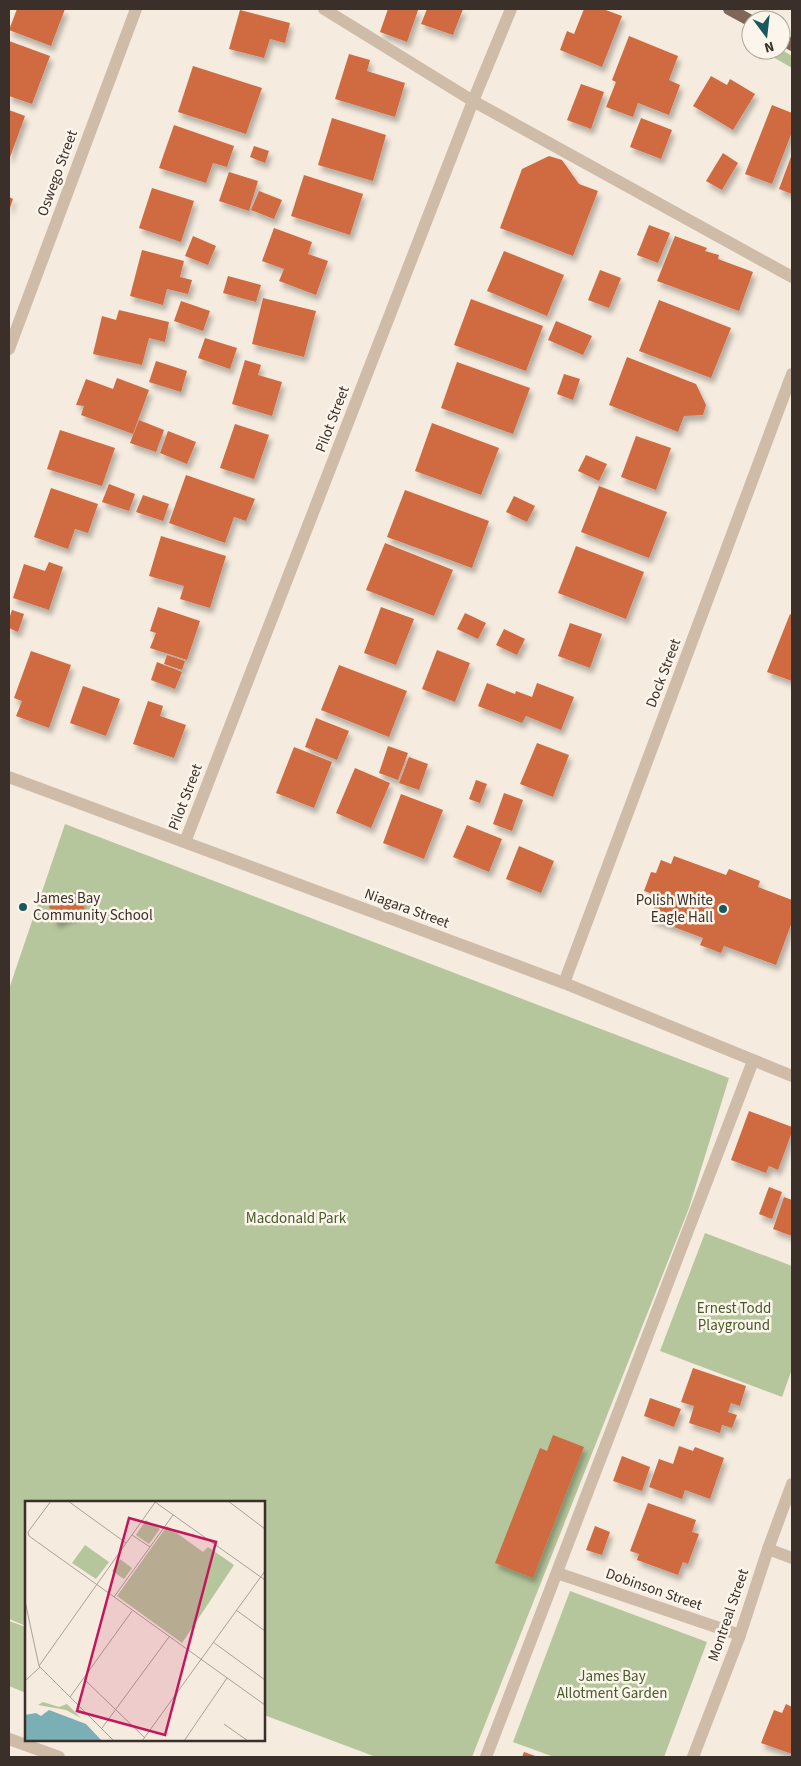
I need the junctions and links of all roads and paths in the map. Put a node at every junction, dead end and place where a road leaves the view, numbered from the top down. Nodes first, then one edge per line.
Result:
1 (136, 9) edge
2 (324, 9) edge
3 (511, 9) edge
4 (730, 9) edge
5 (741, 15) edge
6 (473, 101) junction
7 (792, 277) edge
8 (9, 349) edge
9 (792, 374) edge
10 (9, 777) edge
11 (185, 842) junction
12 (564, 983) junction
13 (753, 1061) junction
14 (792, 1076) edge
15 (792, 1484) edge
16 (768, 1549) junction
17 (792, 1558) edge
18 (557, 1573) junction
19 (740, 1635) junction
20 (9, 1739) edge
21 (59, 1757) edge
22 (486, 1757) edge
23 (693, 1757) edge

1 - 8 street, Oswego Street
2 - 6 street
3 - 6 street, Pilot Street
4 - 5 main road
6 - 7 street
6 - 11 street, Pilot Street
9 - 12 street, Dock Street
10 - 11 street, Niagara Street
11 - 12 street, Niagara Street
12 - 13 street, Niagara Street
13 - 14 street, Niagara Street
13 - 18 street
15 - 16 street, Montreal Street
16 - 17 street
16 - 19 street, Montreal Street
18 - 19 street, Dobinson Street
18 - 22 street
19 - 23 street, Montreal Street
20 - 21 street

